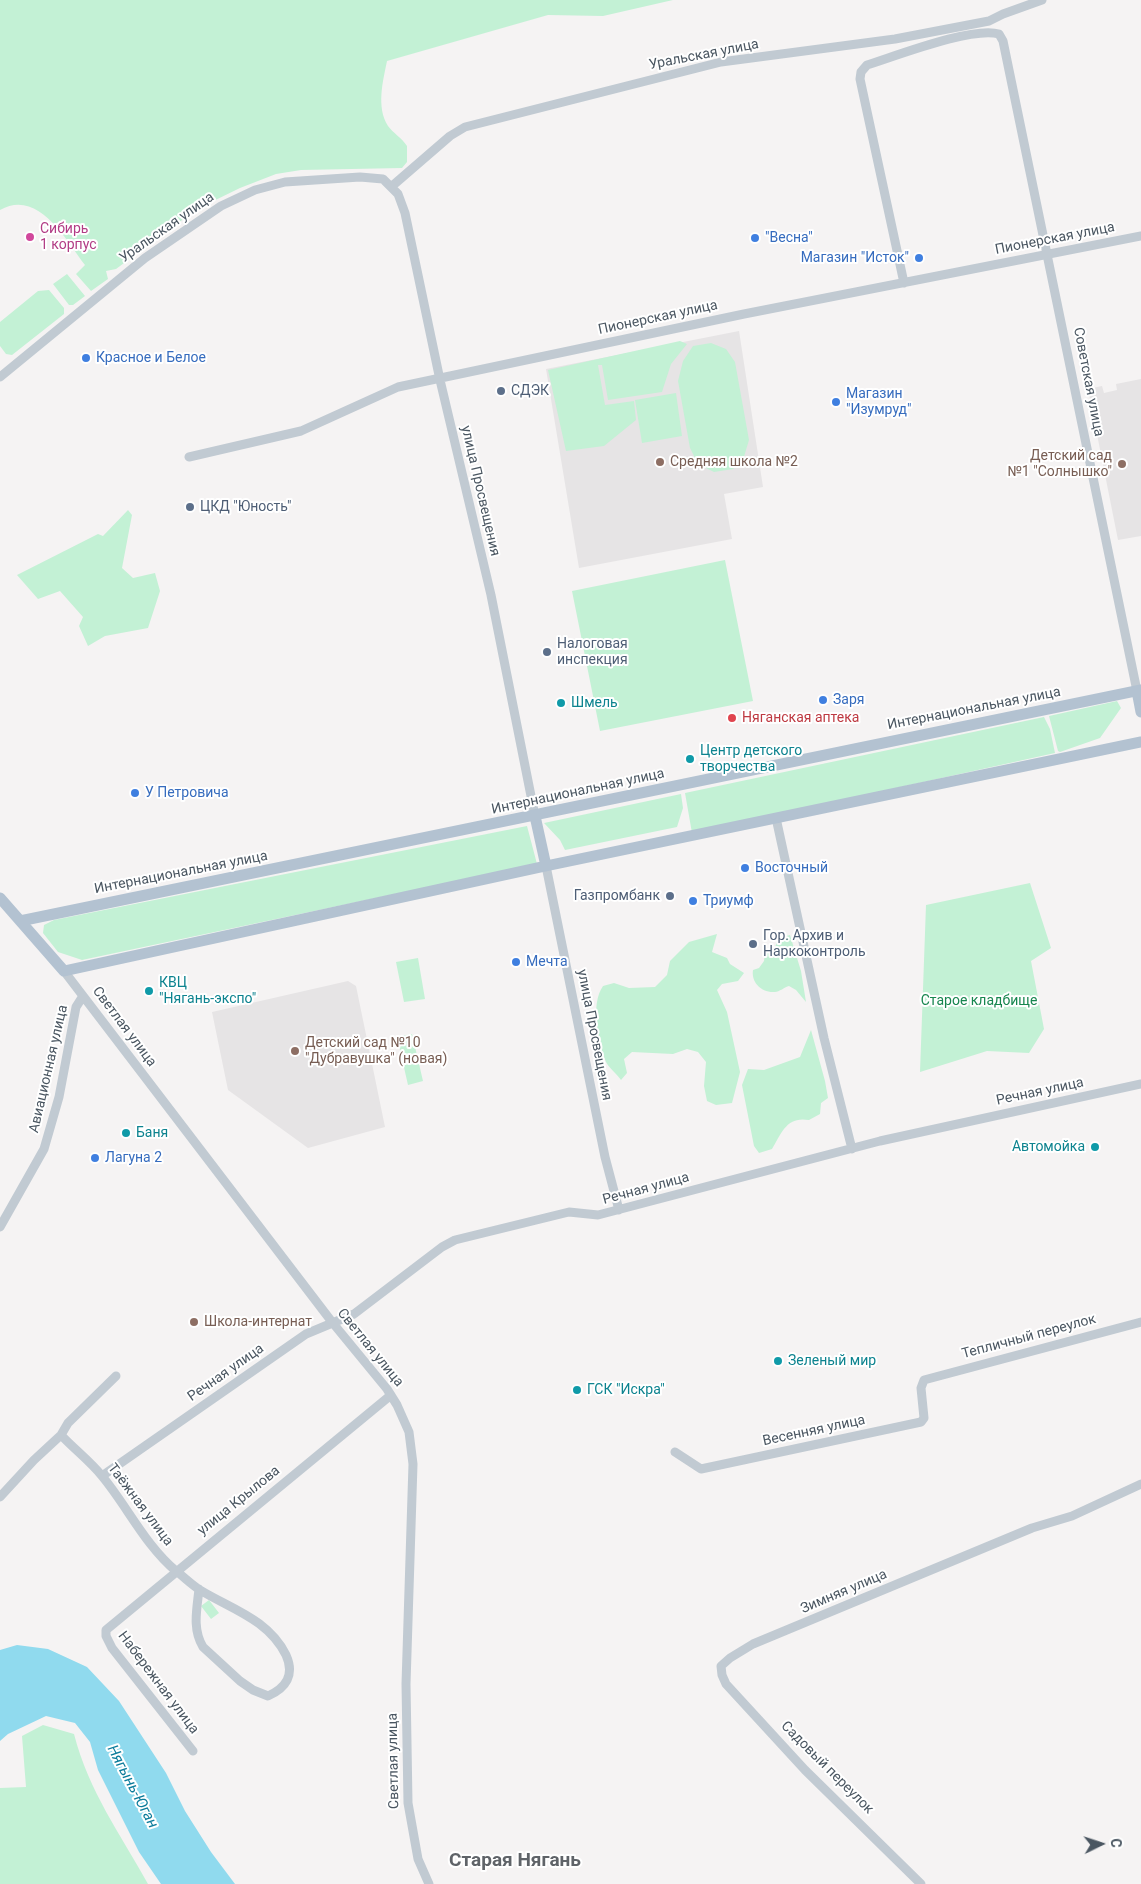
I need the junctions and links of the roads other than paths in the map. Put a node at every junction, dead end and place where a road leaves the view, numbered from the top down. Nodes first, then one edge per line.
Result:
1 (1042, 0) edge
2 (988, 22) junction
3 (991, 32) junction
4 (383, 179) joint
5 (391, 187) junction
6 (1141, 236) edge
7 (1049, 256) junction
8 (904, 283) junction
9 (0, 376) edge
10 (440, 380) junction
11 (189, 457) dead end
12 (1139, 690) edge
13 (1141, 712) edge
14 (1141, 742) edge
15 (535, 816) junction
16 (776, 818) junction
17 (546, 866) junction
18 (0, 898) edge
19 (20, 920) junction
20 (64, 971) junction
21 (83, 996) junction
22 (1141, 1084) edge
23 (852, 1150) junction
24 (618, 1210) junction
25 (0, 1227) edge
26 (332, 1322) junction
27 (1141, 1322) edge
28 (116, 1376) dead end
29 (924, 1380) joint
30 (391, 1395) junction
31 (61, 1436) junction
32 (675, 1452) dead end
33 (102, 1476) junction
34 (1141, 1484) edge
35 (0, 1497) edge
36 (176, 1570) junction
37 (199, 1589) junction
38 (106, 1630) joint
39 (722, 1666) joint
40 (193, 1751) dead end
41 (430, 1884) edge
42 (921, 1884) edge

1 - 2 street, Уральская улица
2 - 3 street
2 - 5 street, Уральская улица
3 - 7 street, Советская улица
3 - 8 street
4 - 5 street, улица Просвещения
4 - 9 street, Уральская улица
5 - 10 street, улица Просвещения
6 - 7 street, Пионерская улица
7 - 8 street, Пионерская улица
7 - 12 street, Советская улица
8 - 10 street, Пионерская улица
10 - 11 street, Пионерская улица
10 - 15 street, улица Просвещения
12 - 13 main road
12 - 15 main road, Интернациональная улица
14 - 16 main road
15 - 17 main road
15 - 19 main road, Интернациональная улица
16 - 17 main road
16 - 23 street
17 - 20 main road
17 - 24 street, улица Просвещения
18 - 19 main road
19 - 20 main road
20 - 21 street, Светлая улица
21 - 25 street, Авиационная улица
21 - 26 street, Светлая улица
22 - 23 street, Речная улица
23 - 24 street, Речная улица
24 - 26 street, Речная улица
26 - 30 street, Светлая улица
26 - 33 street, Речная улица
27 - 29 street, Тепличный переулок
28 - 31 street
29 - 32 street, Весенняя улица
30 - 36 street, улица Крылова
30 - 41 street, Светлая улица
31 - 33 street, Таёжная улица
31 - 35 street
33 - 36 street, Таёжная улица
34 - 39 street, Зимняя улица
36 - 37 street, Таёжная улица
36 - 38 street, улица Крылова
37 - 37 street, Таёжная улица
38 - 40 street, Набережная улица
39 - 42 street, Садовый переулок

